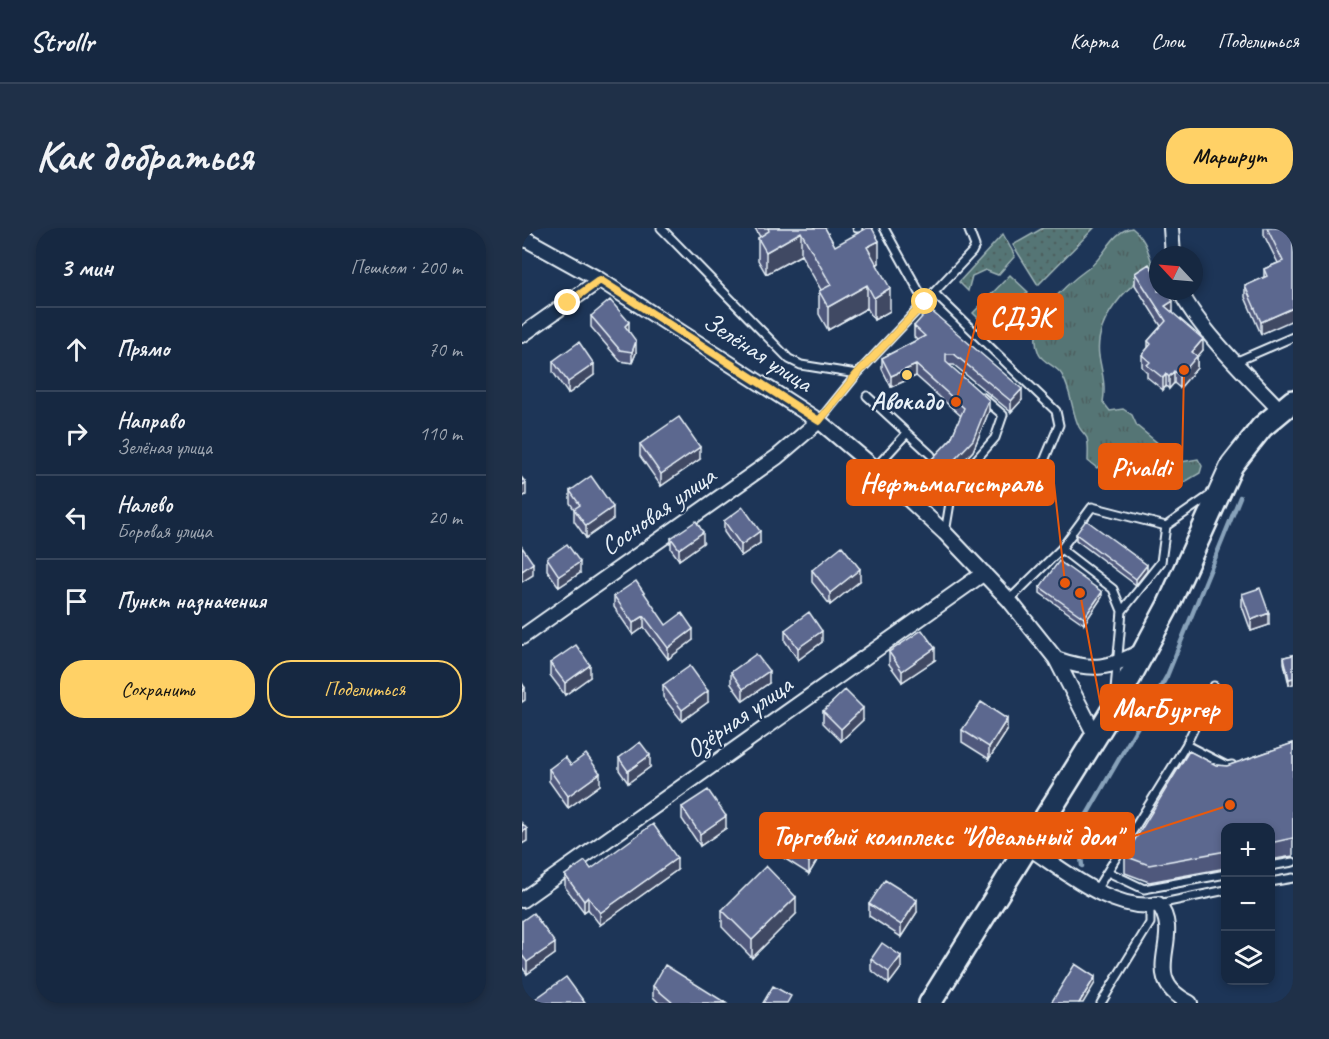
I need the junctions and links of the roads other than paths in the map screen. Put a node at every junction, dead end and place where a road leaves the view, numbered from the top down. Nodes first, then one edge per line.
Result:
1 (662, 228) edge
2 (884, 228) edge
3 (968, 228) edge
4 (1171, 228) edge
5 (522, 237) edge
6 (1172, 246) edge
7 (600, 280) junction
8 (934, 293) junction
9 (1184, 300) edge
10 (925, 302) junction
11 (522, 335) edge
12 (1293, 337) edge
13 (1235, 362) junction
14 (857, 374) junction
15 (977, 392) edge
16 (867, 396) dead end
17 (1286, 405) edge
18 (819, 421) junction
19 (907, 433) junction
20 (931, 455) dead end
21 (874, 468) junction
22 (992, 483) dead end
23 (1219, 490) junction
24 (1166, 526) junction
25 (945, 533) junction
26 (1061, 549) junction
27 (984, 573) junction
28 (1009, 600) junction
29 (1122, 611) junction
30 (522, 637) edge
31 (1145, 649) junction
32 (1056, 659) junction
33 (1119, 664) junction
34 (1214, 686) dead end
35 (1113, 709) junction
36 (1096, 737) junction
37 (1186, 745) junction
38 (1238, 762) edge
39 (1028, 847) junction
40 (1293, 862) edge
41 (1275, 865) edge
42 (1108, 872) junction
43 (1221, 875) edge
44 (1293, 878) edge
45 (1275, 881) edge
46 (1096, 890) junction
47 (1221, 891) edge
48 (522, 900) edge
49 (1154, 905) junction
50 (930, 1003) edge
51 (1101, 1003) edge
52 (1190, 1003) edge

1 - 14 lane
2 - 10 lane
3 - 8 lane
4 - 6 street
5 - 7 street, Зелёная улица
7 - 11 street
7 - 18 street, Зелёная улица
8 - 10 lane
8 - 22 lane
9 - 13 street
10 - 14 lane
12 - 13 lane
13 - 17 street
14 - 18 lane
15 - 25 lane
16 - 19 lane
17 - 23 main road
18 - 21 street, Зелёная улица
18 - 30 street, Сосновая улица
19 - 20 lane
19 - 21 lane
21 - 25 street, Зелёная улица
23 - 24 lane
23 - 31 main road
24 - 26 lane
24 - 29 lane
25 - 27 street, Зелёная улица
26 - 28 lane
26 - 29 lane
27 - 28 street, Зелёная улица
27 - 48 street, Озёрная улица
28 - 32 street, Зелёная улица
29 - 33 lane
31 - 33 street
31 - 35 main road
32 - 33 street
32 - 36 street, Зелёная улица
33 - 35 lane
34 - 37 lane
35 - 36 main road
36 - 39 main road
37 - 38 lane
37 - 42 lane
39 - 46 street
39 - 50 main road
40 - 41 lane
42 - 43 lane
42 - 46 lane
44 - 45 lane
46 - 49 street
47 - 49 lane
49 - 51 lane
49 - 52 street

